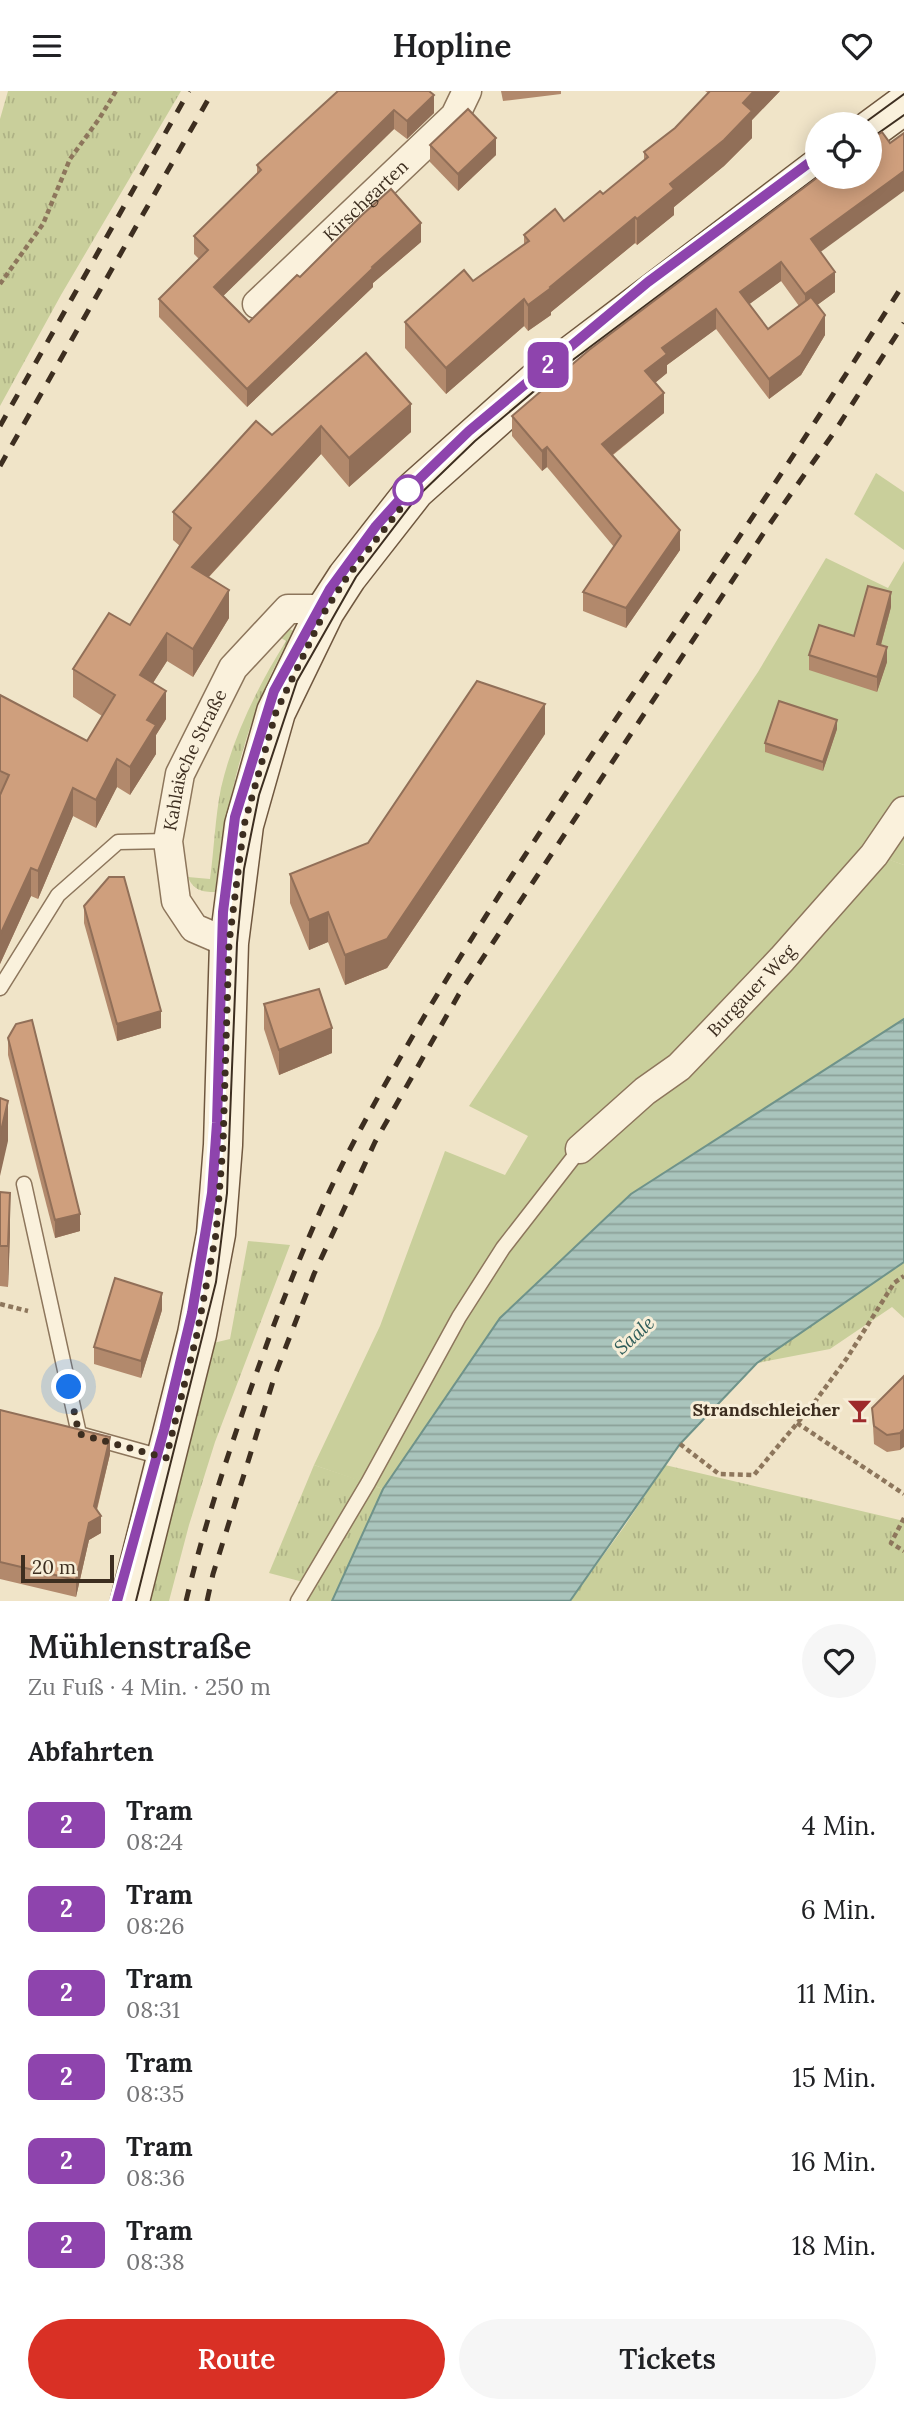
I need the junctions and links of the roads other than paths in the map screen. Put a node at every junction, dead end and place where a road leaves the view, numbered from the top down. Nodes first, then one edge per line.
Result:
1 (467, 91) edge
2 (904, 105) edge
3 (882, 121) edge
4 (805, 178) edge
5 (257, 304) dead end
6 (325, 611) junction
7 (904, 811) edge
8 (169, 841) junction
9 (229, 943) junction
10 (0, 988) edge
11 (580, 1149) joint
12 (24, 1184) dead end
13 (166, 1458) junction
14 (130, 1601) edge
15 (298, 1601) edge

1 - 5 street, Kirschgarten
2 - 3 main road
4 - 6 main road
6 - 8 street, Kahlaische Straße
6 - 9 main road
7 - 11 street, Burgauer Weg
8 - 9 street, Kahlaische Straße
8 - 10 lane
9 - 13 main road
11 - 15 lane
12 - 13 lane
13 - 14 main road

